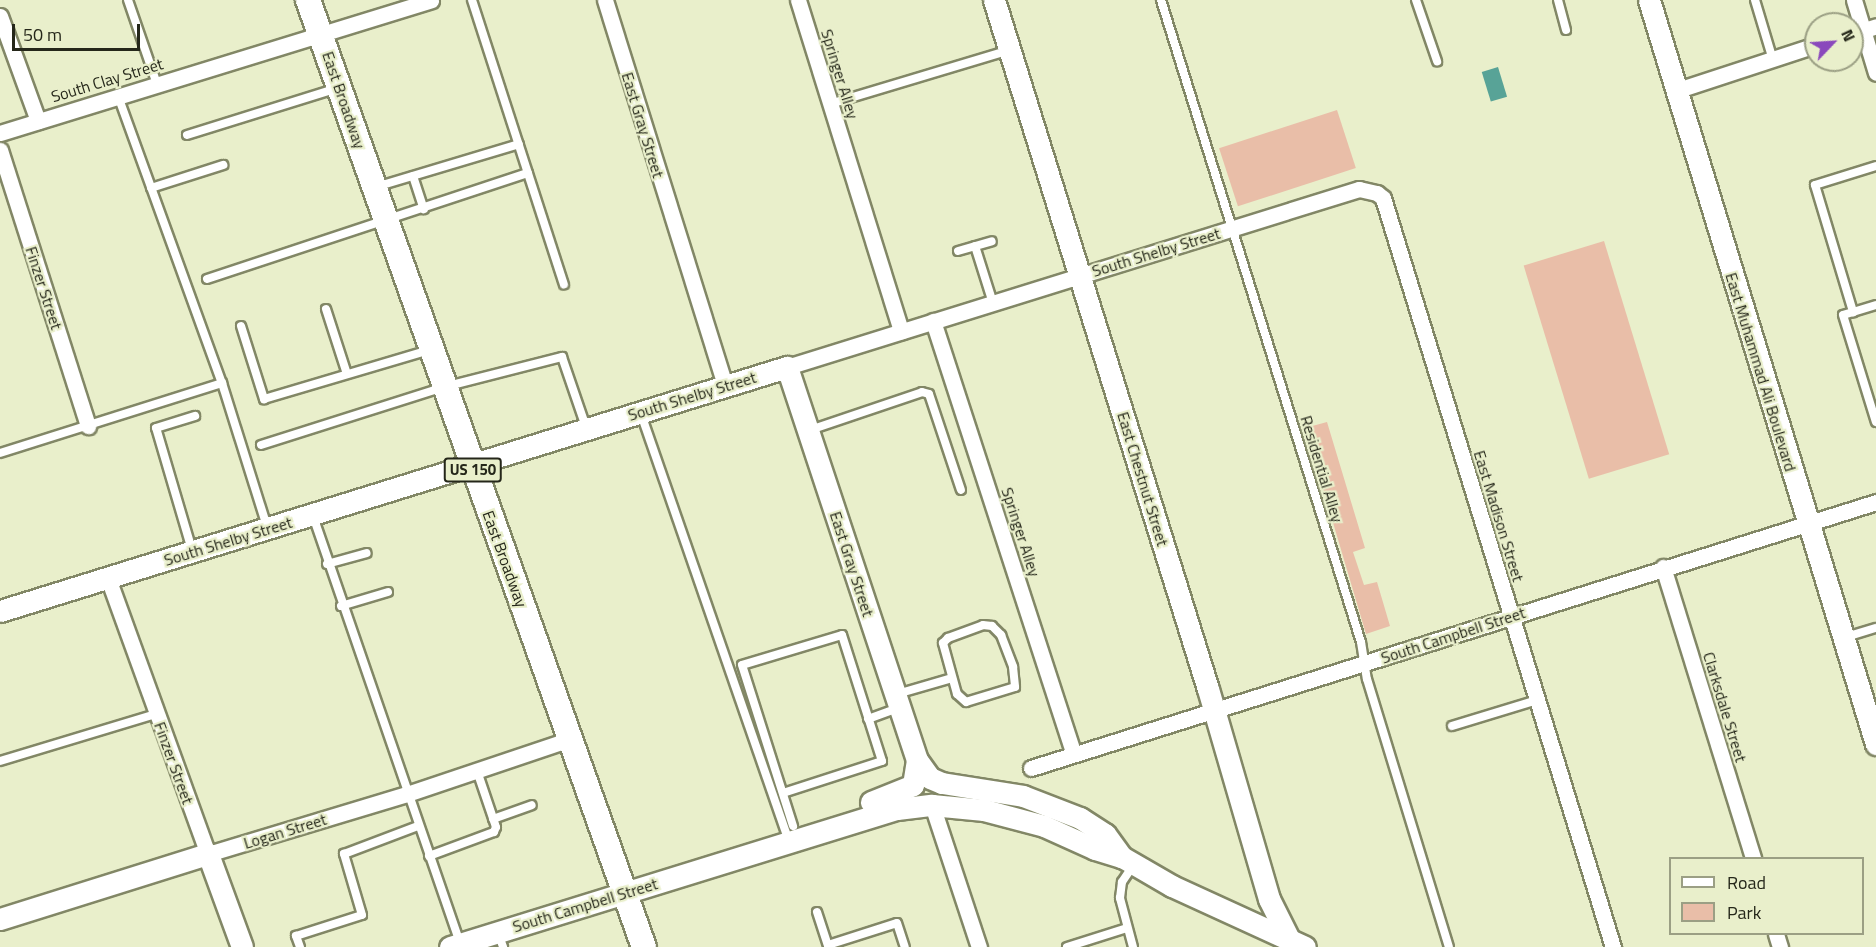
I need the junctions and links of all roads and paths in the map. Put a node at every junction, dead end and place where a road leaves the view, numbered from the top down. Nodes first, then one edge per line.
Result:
1 (128, 0) edge
2 (309, 0) edge
3 (431, 0) edge
4 (472, 0) edge
5 (605, 0) edge
6 (798, 0) edge
7 (1161, 0) edge
8 (1416, 0) edge
9 (1558, 0) edge
10 (1649, 0) edge
11 (1755, 0) edge
12 (996, 1) edge
13 (399, 5) edge
14 (0, 16) edge
15 (1566, 30) dead end
16 (1864, 30) edge
17 (321, 33) junction
18 (1804, 49) edge
19 (1010, 50) junction
20 (1773, 60) junction
21 (1437, 61) dead end
22 (1876, 73) edge
23 (157, 84) junction
24 (340, 88) junction
25 (1678, 90) junction
26 (118, 95) junction
27 (830, 104) junction
28 (38, 121) junction
29 (0, 133) edge
30 (187, 135) dead end
31 (519, 144) junction
32 (0, 150) edge
33 (223, 165) dead end
34 (1876, 166) edge
35 (528, 173) junction
36 (413, 176) junction
37 (374, 187) junction
38 (151, 188) junction
39 (1383, 198) joint
40 (424, 209) junction
41 (387, 222) junction
42 (1232, 228) junction
43 (992, 240) dead end
44 (975, 246) junction
45 (958, 251) dead end
46 (1080, 276) junction
47 (207, 279) dead end
48 (564, 285) dead end
49 (993, 303) junction
50 (1876, 305) edge
51 (326, 309) dead end
52 (1853, 312) junction
53 (933, 321) junction
54 (241, 326) dead end
55 (901, 331) junction
56 (431, 349) junction
57 (787, 367) junction
58 (347, 374) junction
59 (222, 383) junction
60 (725, 386) junction
61 (444, 387) junction
62 (641, 412) junction
63 (195, 416) dead end
64 (1876, 422) edge
65 (88, 426) junction
66 (586, 428) junction
67 (808, 431) junction
68 (261, 445) dead end
69 (0, 453) edge
70 (471, 464) junction
71 (961, 490) dead end
72 (1876, 502) edge
73 (313, 514) junction
74 (1808, 524) junction
75 (267, 528) junction
76 (192, 552) junction
77 (367, 553) dead end
78 (327, 564) junction
79 (1663, 567) junction
80 (108, 578) junction
81 (388, 592) dead end
82 (341, 606) junction
83 (0, 611) edge
84 (1510, 616) junction
85 (1876, 628) edge
86 (1843, 637) junction
87 (1363, 664) junction
88 (952, 678) junction
89 (1537, 700) junction
90 (898, 701) junction
91 (1214, 709) junction
92 (156, 714) junction
93 (868, 719) junction
94 (1452, 726) dead end
95 (570, 739) junction
96 (1876, 744) edge
97 (1074, 754) junction
98 (917, 760) junction
99 (0, 761) edge
100 (1031, 768) dead end
101 (477, 771) junction
102 (783, 793) junction
103 (407, 794) junction
104 (532, 805) dead end
105 (932, 805) junction
106 (494, 819) junction
107 (418, 826) junction
108 (789, 832) junction
109 (208, 854) junction
110 (429, 856) junction
111 (1753, 857) edge
112 (1128, 860) junction
113 (625, 893) junction
114 (817, 912) dead end
115 (0, 919) edge
116 (1127, 928) junction
117 (500, 940) edge
118 (1297, 943) edge
119 (455, 945) edge
120 (242, 947) edge
121 (300, 947) edge
122 (644, 947) edge
123 (905, 947) edge
124 (979, 947) edge
125 (1067, 947) edge
126 (1133, 947) edge
127 (1449, 947) edge
128 (1613, 947) edge

1 - 23 lane
2 - 17 main road, East Broadway / US 150
3 - 13 street, South Clay Street
4 - 31 lane
5 - 60 street, East Gray Street
6 - 27 street, Springer Alley
7 - 42 lane, Residential Alley
8 - 21 lane
9 - 15 lane
10 - 25 main road, East Muhammad Ali Boulevard
11 - 20 lane
12 - 19 main road, East Chestnut Street
13 - 17 street, South Clay Street
14 - 28 street
16 - 22 street
17 - 23 street, South Clay Street
17 - 24 main road, East Broadway / US 150
18 - 20 street
19 - 27 lane
19 - 46 main road, East Chestnut Street
20 - 25 street
23 - 26 street, South Clay Street
24 - 30 lane
24 - 37 main road, East Broadway / US 150
25 - 74 main road, East Muhammad Ali Boulevard
26 - 28 street, South Clay Street
26 - 38 lane
27 - 55 street, Springer Alley
28 - 29 street, South Clay Street
31 - 35 lane
31 - 36 lane
32 - 65 street, Finzer Street
33 - 38 lane
34 - 52 lane
35 - 40 lane
35 - 48 lane
36 - 37 lane
36 - 40 lane
37 - 41 main road, East Broadway / US 150
38 - 59 lane
39 - 42 street, South Shelby Street
39 - 84 street, East Madison Street
40 - 41 lane
41 - 47 lane
41 - 56 main road, East Broadway / US 150
42 - 46 street, South Shelby Street
42 - 87 lane, Residential Alley
43 - 44 lane
44 - 45 lane
44 - 49 lane
46 - 49 street, South Shelby Street
46 - 91 main road, East Chestnut Street
49 - 53 street, South Shelby Street
50 - 52 lane
51 - 58 lane
52 - 64 lane
53 - 55 street, South Shelby Street
53 - 97 street, Springer Alley
54 - 58 lane
55 - 57 street, South Shelby Street
56 - 58 lane
56 - 61 main road, East Broadway / US 150
57 - 60 main road, South Shelby Street
57 - 67 main road, East Gray Street
59 - 65 lane
59 - 75 lane
60 - 62 main road, South Shelby Street
61 - 66 lane
61 - 68 lane
61 - 70 main road, East Broadway / US 150
62 - 66 main road, South Shelby Street
62 - 108 lane
63 - 76 lane
65 - 69 lane
66 - 70 main road, South Shelby Street
67 - 71 lane
67 - 90 main road, East Gray Street
70 - 73 main road, South Shelby Street
70 - 95 main road, East Broadway / US 150
72 - 74 street, South Campbell Street
73 - 75 main road, South Shelby Street
73 - 78 lane
74 - 79 street, South Campbell Street
74 - 86 main road, East Muhammad Ali Boulevard
75 - 76 main road, South Shelby Street
76 - 80 main road, South Shelby Street
77 - 78 lane
78 - 82 lane
79 - 84 street, South Campbell Street
79 - 111 street, Clarksdale Street
80 - 83 main road, South Shelby Street
80 - 92 street, Finzer Street
81 - 82 lane
82 - 103 lane
84 - 87 street, South Campbell Street
84 - 89 street, East Madison Street
85 - 86 lane
86 - 96 main road, East Muhammad Ali Boulevard
87 - 91 street, South Campbell Street
87 - 127 lane, Residential Alley
88 - 88 lane
88 - 90 lane
89 - 94 lane
89 - 128 street, East Madison Street
90 - 93 lane
90 - 98 main road, East Gray Street
91 - 97 street, South Campbell Street
91 - 118 main road, East Chestnut Street
92 - 99 lane
92 - 109 street, Finzer Street
93 - 102 lane
93 - 102 lane
95 - 101 street, Logan Street
95 - 113 main road, East Broadway / US 150
97 - 100 street, South Campbell Street
98 - 108 main road, South Campbell Street
98 - 112 main road
101 - 103 street, Logan Street
101 - 106 lane
102 - 108 lane
103 - 107 lane
103 - 109 street, Logan Street
104 - 106 lane
105 - 108 main road, South Campbell Street
105 - 112 main road, South Campbell Street
105 - 124 street
106 - 110 lane
107 - 110 lane
107 - 121 lane
108 - 113 main road, South Campbell Street
109 - 115 main road, Logan Street
109 - 120 main road, Finzer Street
110 - 119 lane
112 - 116 lane
112 - 118 main road
113 - 117 main road, South Campbell Street
113 - 122 main road, East Broadway / US 150
114 - 123 lane
116 - 125 lane
116 - 126 lane
117 - 119 main road, South Campbell Street

